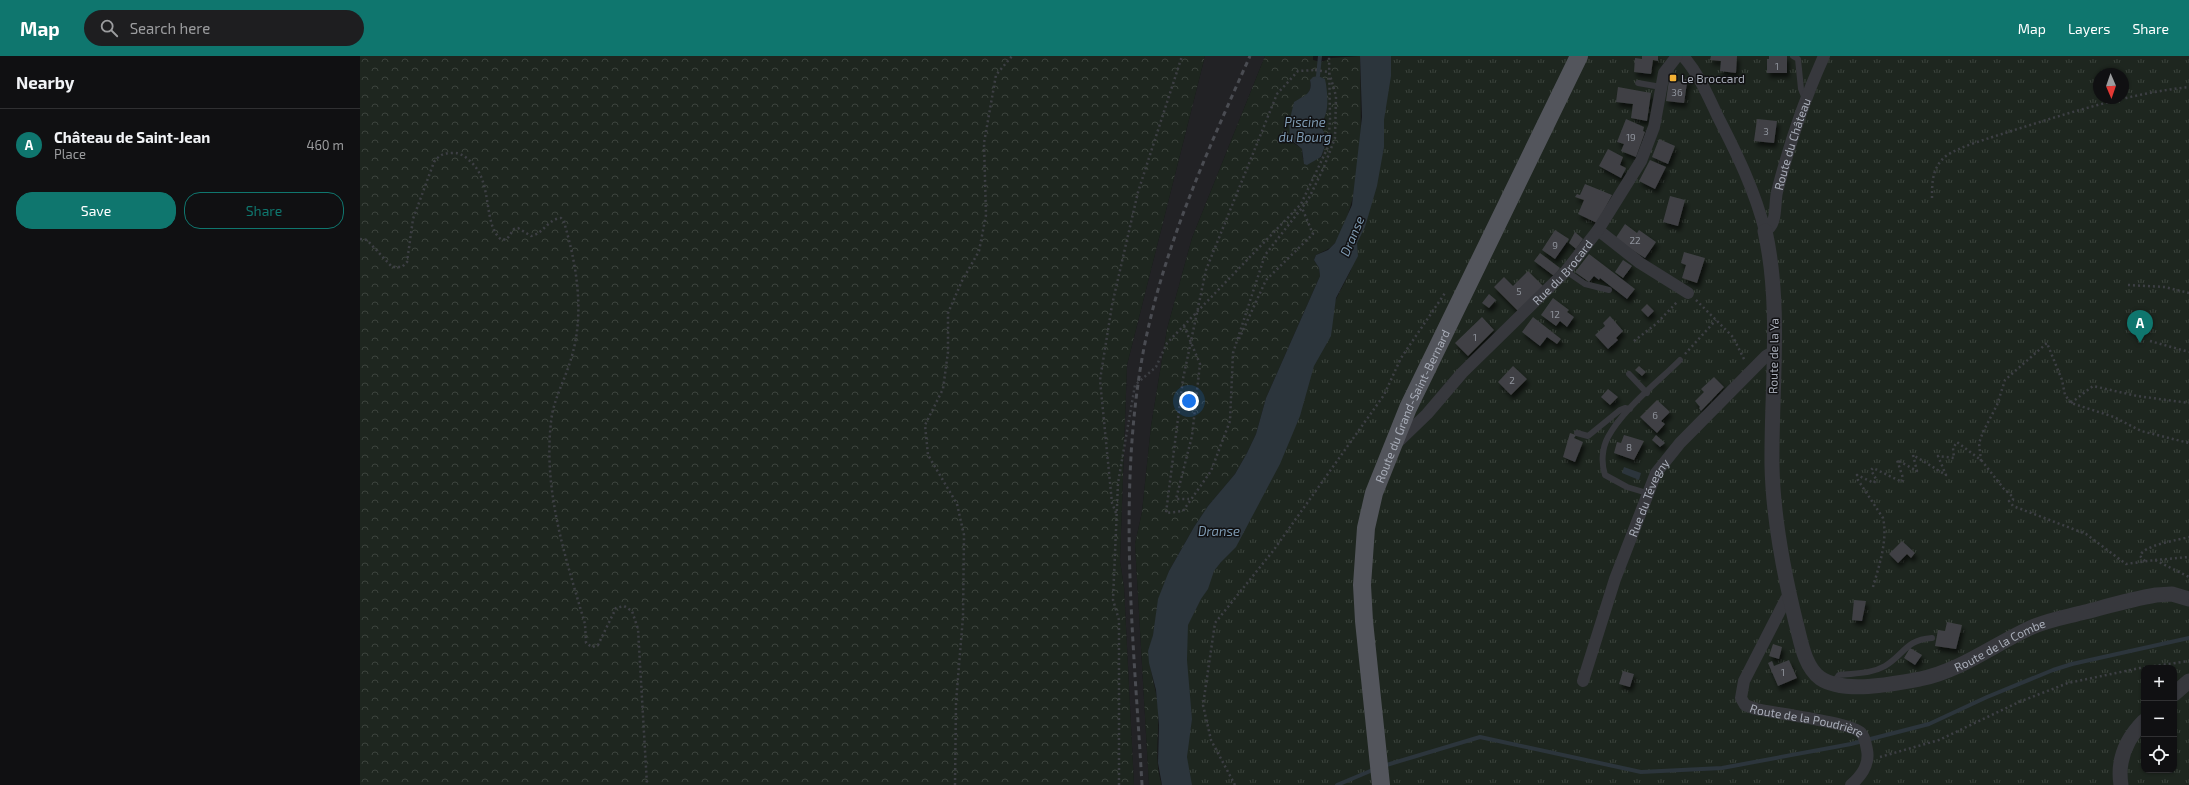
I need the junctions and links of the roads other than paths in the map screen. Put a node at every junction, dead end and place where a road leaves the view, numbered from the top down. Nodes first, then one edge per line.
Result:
1 (1579, 56) edge
2 (1678, 56) edge
3 (1683, 56) edge
4 (1793, 56) edge
5 (1824, 56) edge
6 (1638, 83) dead end
7 (1660, 86) junction
8 (1805, 100) junction
9 (1598, 230) junction
10 (1765, 231) junction
11 (1566, 271) junction
12 (1609, 290) dead end
13 (1687, 292) road end
14 (1773, 352) junction
15 (1680, 360) road end
16 (1629, 374) dead end
17 (1647, 393) junction
18 (1630, 410) junction
19 (1577, 433) dead end
20 (1389, 451) junction
21 (1647, 493) junction
22 (1790, 597) junction
23 (2189, 599) edge
24 (1932, 638) dead end
25 (1813, 671) joint
26 (1583, 680) dead end
27 (2189, 681) edge
28 (1833, 683) junction
29 (2177, 691) edge
30 (2141, 725) edge
31 (1380, 785) edge
32 (1851, 785) edge
33 (2121, 785) edge

1 - 20 main road, Route du Grand-Saint-Bernard
2 - 7 street, Rue du Brocard
3 - 10 street, Route de la Ya
4 - 8 lane
5 - 8 street, Route du Château
6 - 7 lane
7 - 9 street, Rue du Brocard
8 - 10 street, Route du Château
9 - 11 street, Rue du Brocard
9 - 13 street
10 - 14 street, Route de la Ya
11 - 12 lane
11 - 20 street, Rue du Brocard
14 - 21 street, Rue du Tévegny
14 - 22 street, Route de la Ya
15 - 17 lane
16 - 17 lane
17 - 18 lane
18 - 19 lane
18 - 21 lane
20 - 31 main road, Route du Grand-Saint-Bernard
21 - 26 street, Rue du Tévegny
22 - 25 street, Route de la Ya
22 - 32 street, Route de la Poudrière
23 - 28 street, Route de la Combe
24 - 28 lane
25 - 28 street, Route de la Combe
27 - 29 street
30 - 33 street

